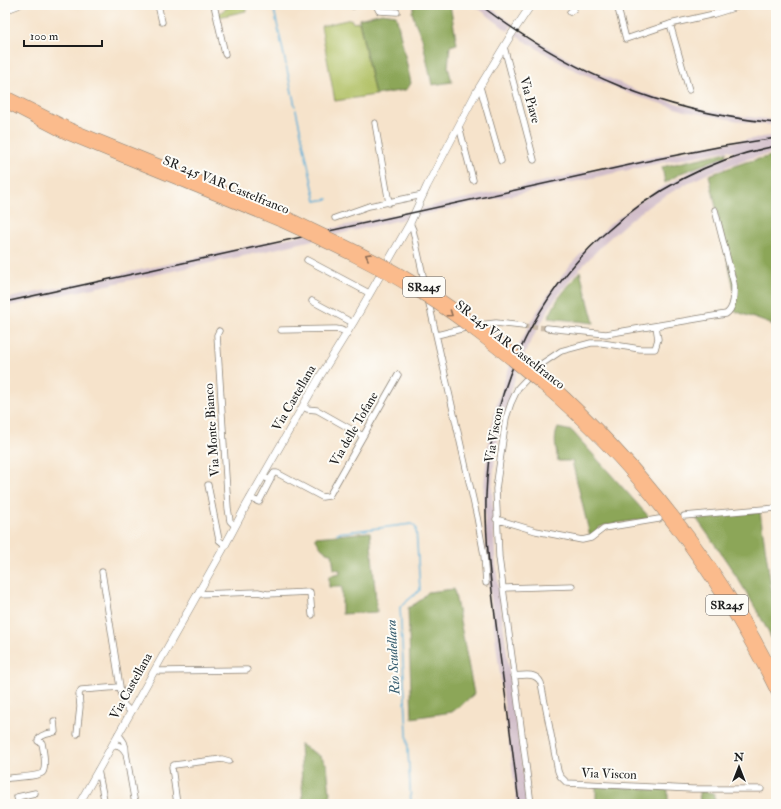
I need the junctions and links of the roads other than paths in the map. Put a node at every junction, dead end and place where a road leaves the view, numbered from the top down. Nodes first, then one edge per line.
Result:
1 (18, 5) edge
2 (158, 5) edge
3 (214, 5) edge
4 (376, 5) edge
5 (531, 5) edge
6 (574, 5) edge
7 (617, 5) edge
8 (743, 5) edge
9 (5, 10) edge
10 (397, 12) dead end
11 (570, 12) dead end
12 (162, 22) dead end
13 (670, 24) junction
14 (504, 47) junction
15 (225, 54) dead end
16 (480, 87) junction
17 (689, 90) dead end
18 (5, 95) edge
19 (5, 104) edge
20 (37, 116) junction
21 (375, 123) dead end
22 (459, 126) junction
23 (534, 160) dead end
24 (501, 161) dead end
25 (473, 180) dead end
26 (423, 196) junction
27 (389, 203) junction
28 (715, 210) dead end
29 (336, 218) dead end
30 (410, 223) junction
31 (307, 260) dead end
32 (369, 293) junction
33 (312, 301) dead end
34 (353, 323) junction
35 (523, 326) tunnel mouth
36 (656, 326) junction
37 (547, 328) tunnel mouth
38 (281, 330) dead end
39 (219, 331) dead end
40 (347, 333) junction
41 (436, 335) junction
42 (398, 375) dead end
43 (546, 383) junction
44 (303, 406) junction
45 (363, 436) junction
46 (263, 476) junction
47 (270, 479) junction
48 (208, 485) dead end
49 (250, 498) junction
50 (776, 508) edge
51 (684, 516) dead end
52 (496, 519) junction
53 (659, 519) dead end
54 (235, 526) junction
55 (225, 545) junction
56 (102, 572) dead end
57 (486, 583) dead end
58 (572, 586) dead end
59 (504, 588) junction
60 (197, 594) junction
61 (312, 615) dead end
62 (155, 670) junction
63 (247, 670) dead end
64 (514, 676) junction
65 (776, 677) edge
66 (120, 687) junction
67 (776, 693) edge
68 (131, 712) junction
69 (54, 721) dead end
70 (77, 734) dead end
71 (118, 734) junction
72 (112, 746) junction
73 (126, 753) junction
74 (229, 761) dead end
75 (98, 770) junction
76 (5, 779) edge
77 (761, 790) dead end
78 (35, 793) dead end
79 (19, 804) edge
80 (79, 804) edge
81 (105, 804) edge
82 (135, 804) edge
83 (177, 804) edge
84 (531, 804) edge

1 - 9 street
2 - 12 street
3 - 15 street
4 - 10 street
5 - 14 street
6 - 11 street
7 - 13 street
8 - 13 street
13 - 17 street
14 - 16 street
14 - 23 street, Via Piave
16 - 22 street
16 - 24 street
18 - 20 highway, SR 245 VAR Castelfranco / SR245
19 - 20 highway, SR 245 VAR Castelfranco / SR245
20 - 43 highway, SR 245 VAR Castelfranco / SR245, bridge
21 - 27 street
22 - 25 street
22 - 26 street
26 - 27 street
26 - 30 street, Via Castellana
27 - 29 street
28 - 36 street
30 - 32 street, Via Castellana
30 - 41 street, Via Viscon
31 - 32 street
32 - 34 street, Via Castellana
33 - 34 street
34 - 40 street, Via Castellana
35 - 41 street
36 - 37 street
36 - 52 street, Via Viscon
38 - 40 street
39 - 54 street, Via Monte Bianco
40 - 44 street, Via Castellana
41 - 57 street, Via Viscon
42 - 45 street, Via delle Tofane
43 - 65 highway, SR 245 VAR Castelfranco / SR245
43 - 67 highway, SR 245 VAR Castelfranco / SR245
44 - 45 street
44 - 46 street, Via Castellana
45 - 47 street, Via delle Tofane
46 - 47 street
46 - 49 street, Via Castellana
47 - 49 street
48 - 55 street
49 - 54 street, Via Castellana
50 - 51 street
52 - 53 street
52 - 59 street, Via Viscon
54 - 55 street, Via Castellana
55 - 60 street, Via Castellana
56 - 66 street
58 - 59 street
59 - 64 street, Via Viscon
60 - 61 street
60 - 62 street, Via Castellana
62 - 63 street
62 - 68 street, Via Castellana
64 - 77 street, Via Viscon
64 - 84 street, Via Viscon
66 - 68 street
66 - 70 street
68 - 71 street, Via Castellana
69 - 76 street
71 - 72 street, Via Castellana
71 - 73 street
72 - 73 street
72 - 75 street, Via Castellana
73 - 82 street
74 - 83 street
75 - 80 street, Via Castellana
75 - 81 street
78 - 79 street

